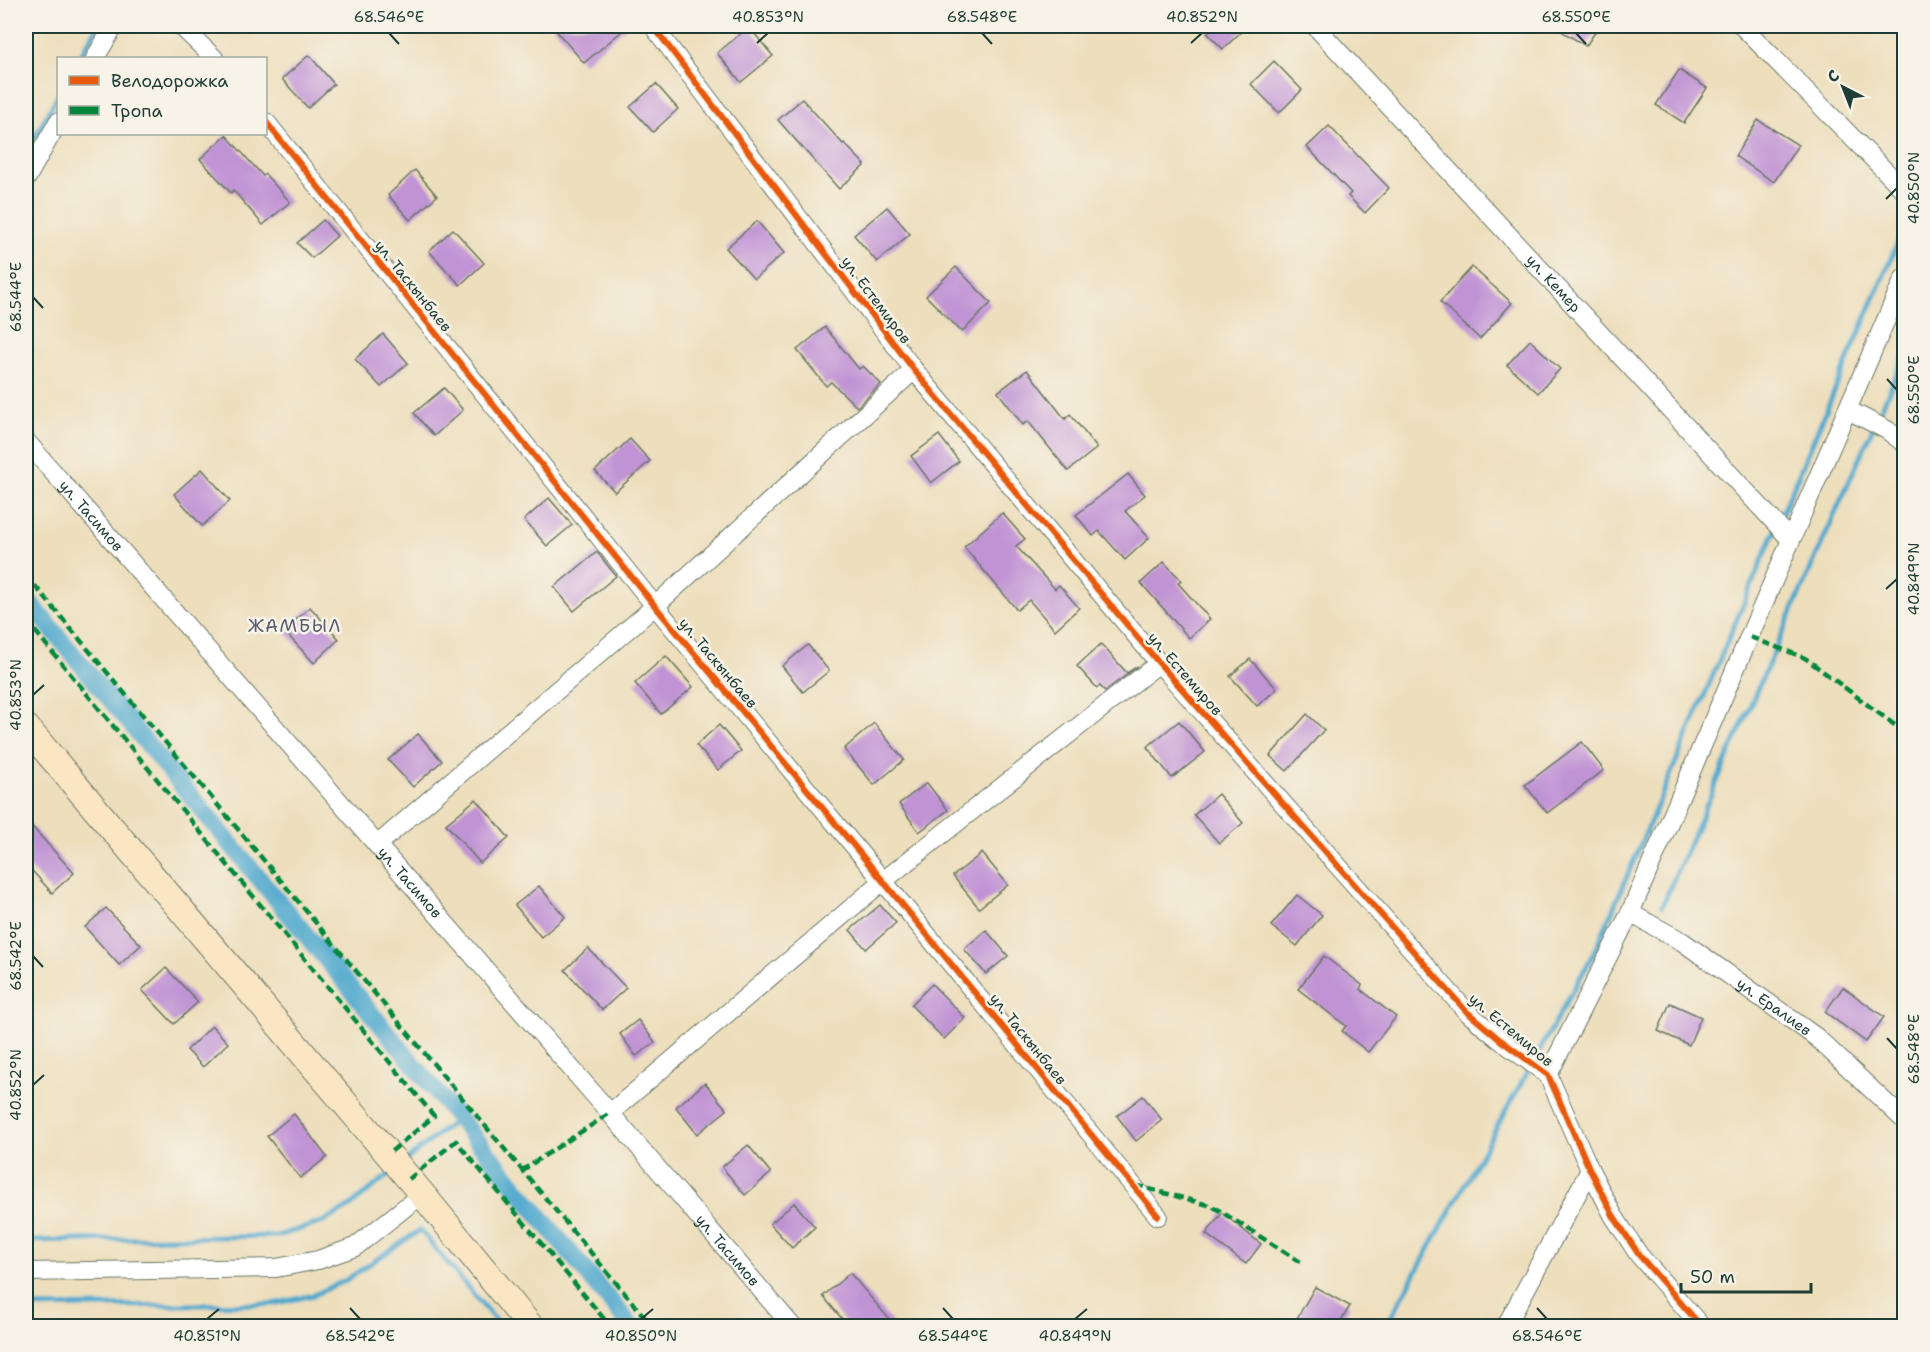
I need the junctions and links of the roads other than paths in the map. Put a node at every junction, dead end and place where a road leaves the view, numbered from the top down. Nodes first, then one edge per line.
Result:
1 (114, 26) edge
2 (181, 26) edge
3 (653, 26) edge
4 (1316, 26) edge
5 (1742, 26) edge
6 (96, 57) edge
7 (213, 57) edge
8 (267, 123) edge
9 (57, 124) edge
10 (26, 179) edge
11 (1905, 189) edge
12 (1905, 278) edge
13 (914, 370) junction
14 (1848, 410) junction
15 (26, 441) edge
16 (1905, 442) edge
17 (1791, 540) junction
18 (655, 606) junction
19 (1159, 663) junction
20 (26, 727) edge
21 (377, 845) junction
22 (883, 881) junction
23 (1630, 913) junction
24 (1548, 1075) junction
25 (610, 1113) junction
26 (1905, 1120) edge
27 (1590, 1170) junction
28 (422, 1194) junction
29 (1158, 1216) dead end
30 (26, 1272) edge
31 (530, 1326) edge
32 (792, 1326) edge
33 (1506, 1326) edge
34 (1701, 1326) edge

1 - 6 street
2 - 7 street
3 - 13 street, ул. Естемиров
4 - 17 street, ул. Кемер
5 - 11 street
8 - 18 street, ул. Таскынбаев
9 - 10 street
12 - 14 street
13 - 18 street
13 - 19 street, ул. Естемиров
14 - 16 street
14 - 17 street
15 - 21 street, ул. Тасимов
17 - 23 street
18 - 21 street
18 - 22 street, ул. Таскынбаев
19 - 22 street
19 - 24 street, ул. Естемиров
20 - 28 main road
21 - 25 street, ул. Тасимов
22 - 25 street
22 - 29 street, ул. Таскынбаев
23 - 24 street
23 - 26 street, ул. Ералиев
24 - 27 street, ул. Естемиров
25 - 32 street, ул. Тасимов
27 - 33 street
27 - 34 street, ул. Естемиров
28 - 30 street
28 - 31 main road

